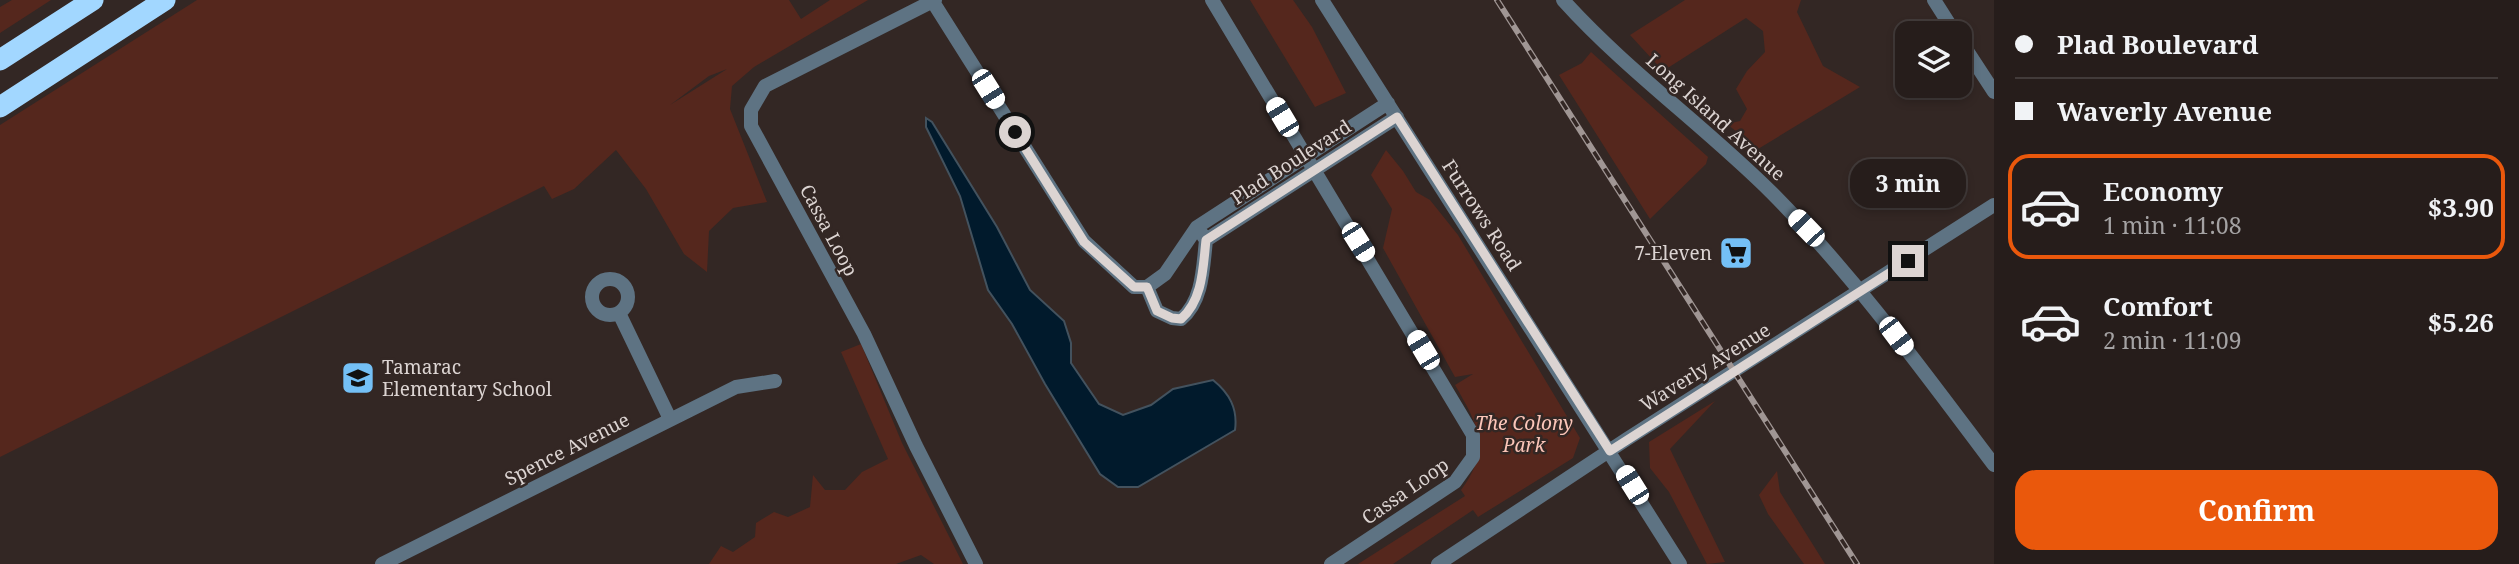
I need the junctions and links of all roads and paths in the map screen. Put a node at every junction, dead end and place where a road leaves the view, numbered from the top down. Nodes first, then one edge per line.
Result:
1 (93, 0) edge
2 (165, 0) edge
3 (1212, 0) edge
4 (1322, 0) edge
5 (1563, 0) edge
6 (1934, 0) edge
7 (934, 1) edge
8 (1947, 21) edge
9 (1972, 58) edge
10 (0, 60) edge
11 (1994, 92) edge
12 (1388, 103) junction
13 (0, 107) edge
14 (1397, 117) junction
15 (1305, 155) junction
16 (1315, 170) junction
17 (1994, 205) edge
18 (1198, 227) junction
19 (1206, 240) junction
20 (1147, 287) junction
21 (1861, 290) junction
22 (620, 313) dead end
23 (775, 382) dead end
24 (670, 419) junction
25 (1610, 451) junction
26 (1994, 464) edge
27 (382, 564) edge
28 (976, 564) edge
29 (1331, 564) edge
30 (1438, 564) edge
31 (1680, 564) edge

1 - 10 highway
2 - 13 highway
3 - 15 street, Cassa Loop
4 - 12 street, Furrows Road
5 - 21 street, Long Island Avenue
6 - 8 street
7 - 20 street
7 - 28 street, Cassa Loop
9 - 11 street
12 - 14 street, Furrows Road
12 - 15 street, Plad Boulevard
14 - 16 street, Plad Boulevard
14 - 25 street, Furrows Road
15 - 16 street, Cassa Loop
15 - 18 street, Plad Boulevard
16 - 19 street, Plad Boulevard
16 - 29 street, Cassa Loop
17 - 21 street, Waverly Avenue
18 - 19 street
18 - 20 street, Plad Boulevard
19 - 20 street
21 - 25 street, Waverly Avenue
21 - 26 street, Long Island Avenue
22 - 24 street
23 - 24 street, Spence Avenue
24 - 27 street, Spence Avenue
25 - 30 street, Waverly Avenue
25 - 31 street, Furrows Road

